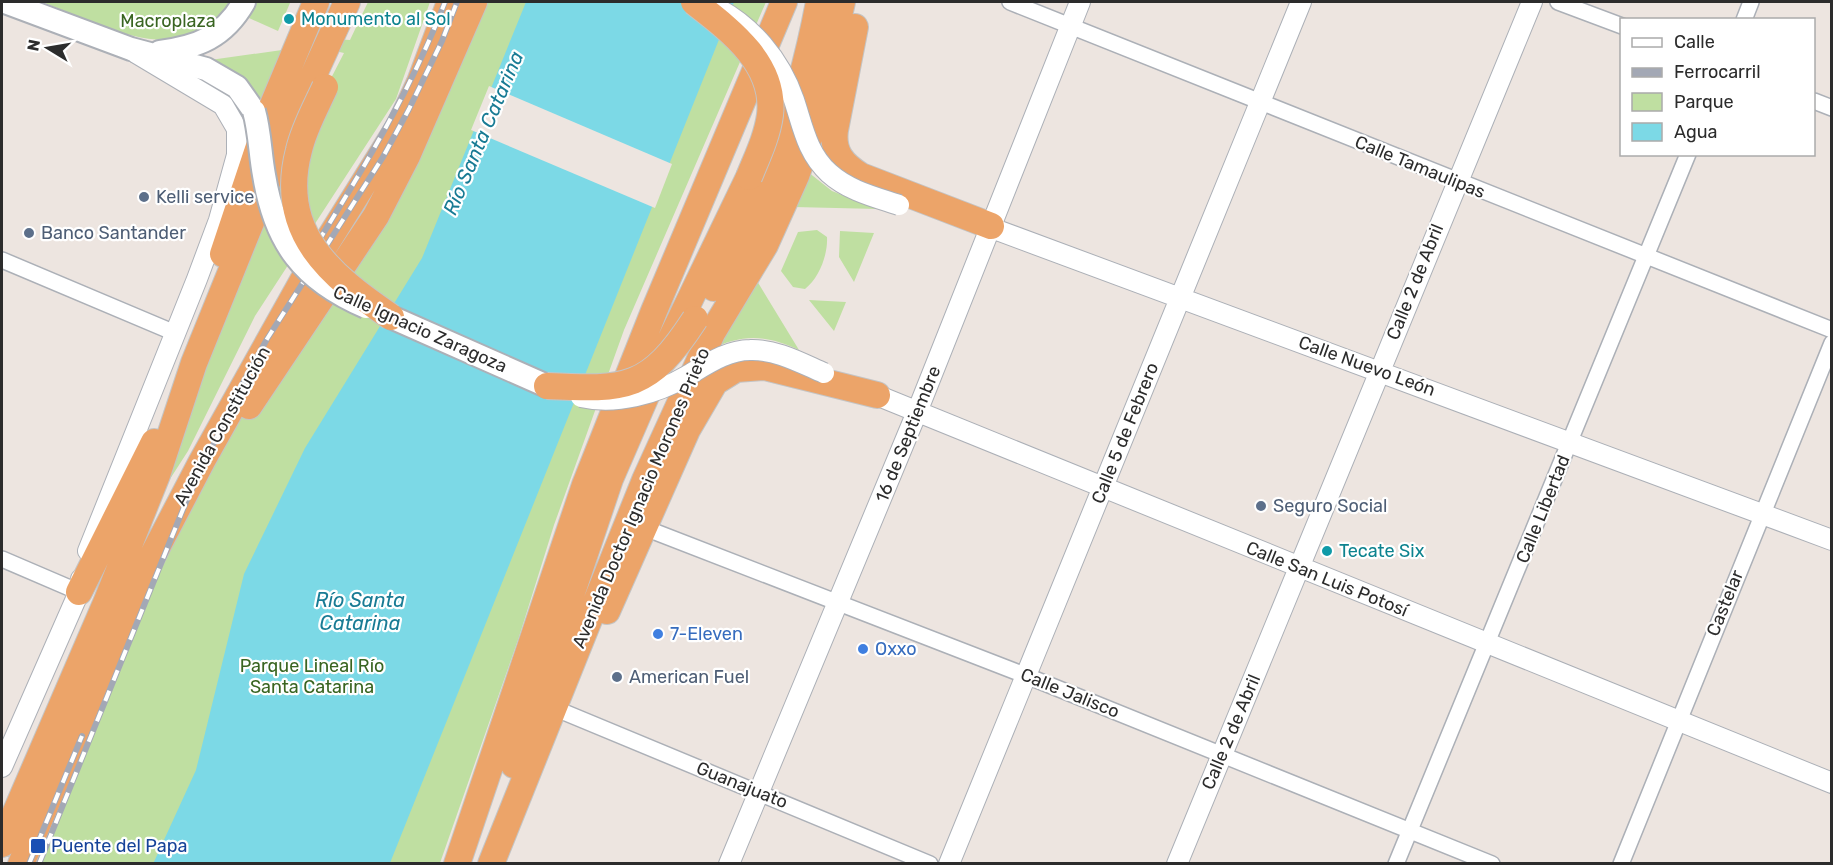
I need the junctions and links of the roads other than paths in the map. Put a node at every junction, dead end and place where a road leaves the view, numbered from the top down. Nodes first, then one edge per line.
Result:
1 (5, 2) edge
2 (244, 2) edge
3 (316, 2) edge
4 (347, 2) edge
5 (365, 2) edge
6 (450, 2) edge
7 (474, 2) edge
8 (694, 2) edge
9 (704, 2) edge
10 (784, 2) edge
11 (819, 2) edge
12 (842, 2) edge
13 (860, 2) edge
14 (1010, 2) edge
15 (1080, 2) edge
16 (1301, 2) edge
17 (1533, 2) edge
18 (1558, 2) edge
19 (1751, 2) edge
20 (1745, 18) edge
21 (1620, 25) edge
22 (1070, 26) junction
23 (140, 52) junction
24 (1815, 101) edge
25 (1260, 104) junction
26 (1832, 108) edge
27 (1687, 156) edge
28 (1457, 182) junction
29 (992, 226) junction
30 (1646, 257) junction
31 (2, 260) edge
32 (1181, 297) junction
33 (391, 317) junction
34 (1832, 330) edge
35 (175, 333) junction
36 (1832, 343) edge
37 (194, 363) junction
38 (1379, 370) junction
39 (824, 373) joint
40 (547, 386) junction
41 (877, 395) junction
42 (917, 412) junction
43 (1570, 442) junction
44 (1102, 487) junction
45 (1761, 514) junction
46 (645, 528) junction
47 (1832, 540) edge
48 (2, 559) edge
49 (1300, 569) junction
50 (143, 574) junction
51 (79, 592) junction
52 (838, 603) junction
53 (1488, 644) junction
54 (573, 657) junction
55 (1027, 676) junction
56 (554, 708) junction
57 (1679, 721) junction
58 (1222, 754) junction
59 (2, 767) edge
60 (1832, 783) edge
61 (759, 792) junction
62 (1409, 830) junction
63 (2, 844) edge
64 (21, 864) edge
65 (457, 864) edge
66 (484, 864) edge
67 (491, 864) edge
68 (729, 864) edge
69 (930, 864) edge
70 (950, 864) edge
71 (1177, 864) edge
72 (1396, 864) edge
73 (1492, 864) edge
74 (1621, 864) edge

1 - 23 main road, Calle Ignacio Zaragoza
2 - 23 main road
3 - 37 highway
4 - 37 highway, Avenida Constitución
5 - 33 highway, bridge
6 - 50 highway, Avenida Constitución
7 - 50 highway
8 - 66 highway, bridge
9 - 29 street, Calle Nuevo León, bridge
10 - 65 highway
11 - 40 highway, bridge
12 - 54 highway, Avenida Doctor Ignacio Morones Prieto
13 - 29 highway
14 - 22 street, Calle Tamaulipas
15 - 22 street, 16 de Septiembre
16 - 25 street, Calle 5 de Febrero
17 - 28 street, Calle 2 de Abril
18 - 21 street
19 - 20 street
22 - 25 street, Calle Tamaulipas
22 - 29 street, 16 de Septiembre
23 - 33 main road, Calle Ignacio Zaragoza, bridge
23 - 35 street
24 - 26 street
25 - 28 street, Calle Tamaulipas
25 - 32 street, Calle 5 de Febrero
27 - 30 street, Calle Libertad
28 - 30 street, Calle Tamaulipas
28 - 38 street, Calle 2 de Abril
29 - 32 street, Calle Nuevo León
29 - 42 street, 16 de Septiembre
30 - 34 street, Calle Tamaulipas
30 - 43 street, Calle Libertad
31 - 35 street
32 - 38 street, Calle Nuevo León
32 - 44 street, Calle 5 de Febrero
33 - 40 main road, Calle Ignacio Zaragoza
35 - 51 street
36 - 45 street, Castelar
37 - 51 highway
37 - 63 highway, Avenida Constitución
38 - 43 street, Calle Nuevo León
38 - 49 street, Calle 2 de Abril
39 - 40 street, Calle Ignacio Zaragoza, bridge
39 - 41 street, Calle San Luis Potosí
41 - 42 street, Calle San Luis Potosí
41 - 46 highway
42 - 44 street, Calle San Luis Potosí
42 - 52 street, 16 de Septiembre
43 - 45 street, Calle Nuevo León
43 - 53 street, Calle Libertad
44 - 49 street, Calle San Luis Potosí
44 - 55 street, Calle 5 de Febrero
45 - 47 street, Calle Nuevo León
45 - 57 street, Castelar
46 - 52 street, Calle Jalisco
46 - 54 highway
48 - 51 street
49 - 53 street, Calle San Luis Potosí
49 - 58 street, Calle 2 de Abril
50 - 64 highway, Avenida Constitución
51 - 59 street
52 - 55 street, Calle Jalisco
52 - 61 street, 16 de Septiembre
53 - 57 street, Calle San Luis Potosí
53 - 62 street, Calle Libertad
54 - 56 highway, Avenida Doctor Ignacio Morones Prieto
55 - 58 street, Calle Jalisco
55 - 70 street, Calle 5 de Febrero
56 - 61 street, Guanajuato
56 - 67 highway, Avenida Doctor Ignacio Morones Prieto
57 - 60 street, Calle San Luis Potosí
57 - 74 street, Castelar
58 - 62 street, Calle Jalisco
58 - 71 street, Calle 2 de Abril
61 - 68 street, 16 de Septiembre
61 - 69 street, Guanajuato
62 - 72 street, Calle Libertad
62 - 73 street, Calle Jalisco

